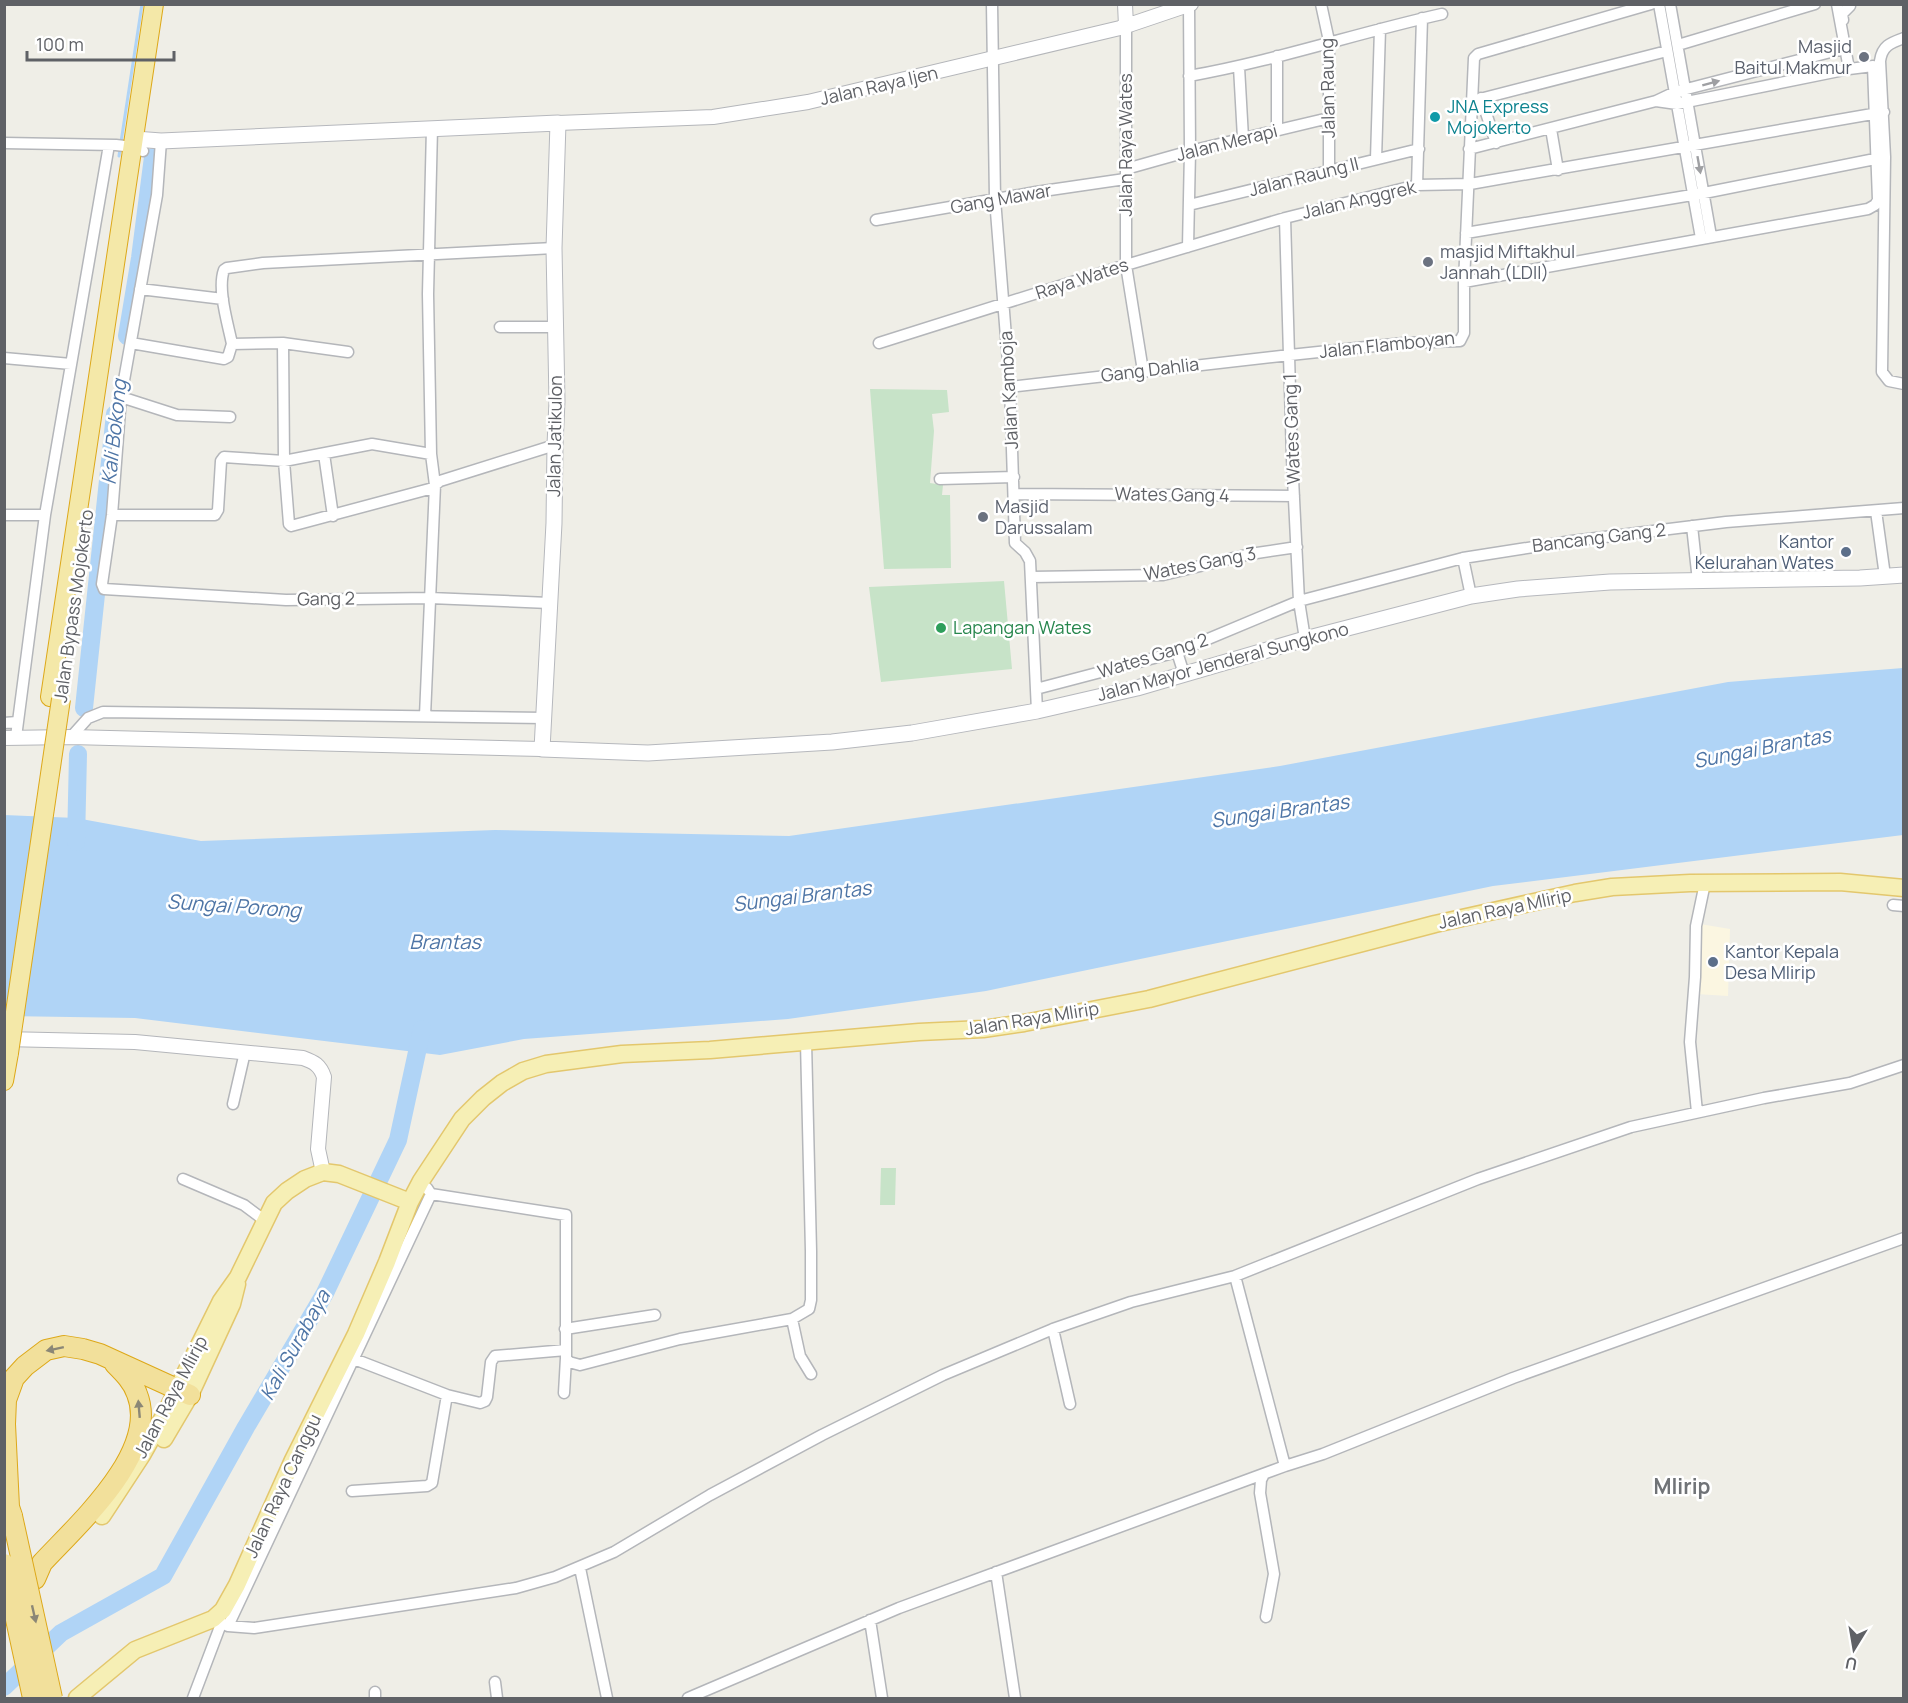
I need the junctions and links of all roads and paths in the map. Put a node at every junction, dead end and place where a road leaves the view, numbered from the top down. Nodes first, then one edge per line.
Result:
1 (154, 4) edge
2 (992, 4) edge
3 (1125, 4) edge
4 (1321, 4) edge
5 (1651, 4) edge
6 (1659, 4) edge
7 (1670, 4) edge
8 (1815, 4) edge
9 (1837, 4) edge
10 (1190, 5) edge
11 (1850, 5) edge
12 (1442, 14) dead end
13 (1422, 18) junction
14 (1126, 26) junction
15 (1380, 29) junction
16 (1845, 29) dead end
17 (1904, 38) edge
18 (1329, 41) junction
19 (1672, 48) junction
20 (1846, 48) junction
21 (1277, 56) junction
22 (994, 59) junction
23 (1239, 67) junction
24 (1849, 69) junction
25 (1189, 75) junction
26 (1680, 91) junction
27 (1476, 100) junction
28 (1656, 101) junction
29 (1682, 104) junction
30 (1879, 113) junction
31 (1329, 118) junction
32 (558, 123) junction
33 (432, 128) junction
34 (1551, 129) junction
35 (1277, 131) junction
36 (1243, 138) junction
37 (4, 143) edge
38 (1496, 143) junction
39 (134, 144) junction
40 (1689, 145) junction
41 (1419, 149) junction
42 (1469, 150) junction
43 (1191, 151) junction
44 (1880, 158) junction
45 (1376, 159) junction
46 (1558, 170) junction
47 (1329, 171) junction
48 (1126, 174) junction
49 (1470, 184) junction
50 (1417, 185) junction
51 (1698, 193) junction
52 (995, 199) junction
53 (1189, 205) junction
54 (1285, 218) junction
55 (876, 220) dead end
56 (1466, 233) junction
57 (1706, 237) junction
58 (554, 248) junction
59 (1188, 248) junction
60 (429, 254) junction
61 (1126, 264) junction
62 (1464, 282) junction
63 (140, 289) junction
64 (223, 299) junction
65 (1004, 304) junction
66 (500, 327) dead end
67 (554, 327) junction
68 (131, 343) junction
69 (284, 343) junction
70 (879, 343) dead end
71 (232, 344) junction
72 (348, 352) dead end
73 (1290, 355) junction
74 (4, 358) edge
75 (71, 364) junction
76 (1143, 371) junction
77 (1904, 384) edge
78 (1011, 387) junction
79 (121, 397) junction
80 (230, 417) dead end
81 (555, 445) junction
82 (324, 454) junction
83 (431, 454) junction
84 (284, 461) junction
85 (1014, 477) junction
86 (940, 479) dead end
87 (434, 487) junction
88 (1014, 494) junction
89 (1294, 496) junction
90 (1904, 508) edge
91 (1876, 512) junction
92 (4, 515) edge
93 (45, 515) junction
94 (112, 515) junction
95 (333, 516) junction
96 (1692, 526) junction
97 (1296, 547) junction
98 (1463, 558) junction
99 (1904, 575) edge
100 (1885, 576) junction
101 (1031, 577) junction
102 (1698, 581) junction
103 (1471, 596) junction
104 (430, 598) junction
105 (1299, 601) junction
106 (549, 603) junction
107 (1305, 639) junction
108 (1177, 652) junction
109 (1184, 674) junction
110 (1036, 689) junction
111 (55, 698) junction
112 (1037, 711) junction
113 (425, 716) junction
114 (543, 718) junction
115 (17, 722) junction
116 (4, 723) edge
117 (71, 737) junction
118 (10, 738) edge
119 (542, 749) junction
120 (1705, 883) junction
121 (1904, 888) edge
122 (4, 1010) edge
123 (806, 1042) junction
124 (7, 1046) edge
125 (245, 1052) junction
126 (1904, 1065) edge
127 (4, 1081) edge
128 (233, 1104) dead end
129 (1696, 1112) junction
130 (331, 1173) junction
131 (183, 1179) dead end
132 (426, 1187) junction
133 (410, 1202) junction
134 (264, 1220) junction
135 (1904, 1238) edge
136 (1235, 1276) junction
137 (655, 1315) dead end
138 (792, 1319) junction
139 (565, 1329) junction
140 (1053, 1329) junction
141 (566, 1354) junction
142 (354, 1359) junction
143 (111, 1360) junction
144 (811, 1374) dead end
145 (184, 1392) junction
146 (564, 1393) dead end
147 (447, 1395) junction
148 (1070, 1404) dead end
149 (1285, 1466) junction
150 (1264, 1474) junction
151 (4, 1486) edge
152 (352, 1491) dead end
153 (10, 1512) junction
154 (4, 1564) edge
155 (580, 1568) junction
156 (996, 1572) junction
157 (34, 1579) junction
158 (4, 1610) edge
159 (1266, 1617) dead end
160 (870, 1620) junction
161 (221, 1623) junction
162 (495, 1682) dead end
163 (33, 1698) edge
164 (52, 1698) edge
165 (77, 1698) edge
166 (193, 1698) edge
167 (497, 1698) edge
168 (607, 1698) edge
169 (688, 1698) edge
170 (882, 1698) edge
171 (1016, 1698) edge

1 - 39 highway, Jalan Bypass Mojokerto
2 - 22 street, Jalan Kamboja
3 - 14 street
4 - 18 street, Jalan Raung
5 - 27 street, Jalan Flamboyan
6 - 19 street
7 - 19 street
8 - 19 street
9 - 20 street
10 - 14 street, Jalan Raya Ijen
10 - 25 street
11 - 16 street
12 - 13 street
13 - 15 street
13 - 41 street
14 - 22 street, Jalan Raya Ijen
14 - 48 street, Jalan Raya Wates
15 - 18 street
15 - 45 street
17 - 30 street
18 - 21 street
18 - 31 street, Jalan Raung
19 - 26 street
19 - 27 street
20 - 24 street
26 -> 20 street
21 - 23 street
21 - 35 street
22 - 32 street, Jalan Raya Ijen
22 - 52 street, Jalan Kamboja
23 - 25 street
23 - 36 street
24 - 29 street
24 - 30 street
25 - 43 street
26 - 28 street
26 - 29 street
27 - 38 street
27 - 42 street, Jalan Flamboyan
28 - 29 street
28 - 34 street
29 - 40 street
30 - 40 street, Jalan Anggrek
30 - 44 street
31 - 35 street, Jalan Merapi
31 - 47 street, Jalan Raung
32 - 33 main road
32 - 58 main road, Jalan Jatikulon
33 - 39 main road
33 - 60 street
34 - 38 street
34 - 46 street
35 - 36 street, Jalan Merapi
36 - 43 street, Jalan Merapi
37 - 39 street
38 - 42 street
39 - 63 street
39 - 75 street
39 - 111 highway, Jalan Bypass Mojokerto
40 - 46 street, Jalan Anggrek
40 - 51 street
41 - 45 street, Jalan Raung II
41 - 50 street
42 - 49 street, Jalan Flamboyan
43 - 48 street, Jalan Merapi
43 - 53 street
44 - 51 street
44 - 57 street
44 - 77 street
45 - 47 street, Jalan Raung II
46 - 49 street, Jalan Anggrek
47 - 53 street, Jalan Raung II
48 - 52 street, Gang Mawar
48 - 61 street, Jalan Raya Wates
49 - 50 street, Jalan Anggrek
49 - 56 street, Jalan Flamboyan
50 - 54 street, Jalan Anggrek
51 - 56 street
51 - 57 street
52 - 55 street, Gang Mawar
52 - 65 street, Jalan Kamboja
53 - 59 street
54 - 59 street, Raya Wates
54 - 73 street, Wates Gang 1
56 - 62 street, Jalan Flamboyan
57 - 62 street
58 - 60 street
58 - 67 main road, Jalan Jatikulon
59 - 61 street, Raya Wates
60 - 64 street
60 - 83 street
61 - 65 street, Raya Wates
61 - 76 street, Jalan Raya Wates
62 - 73 street, Jalan Flamboyan
63 - 64 street
63 - 68 street
64 - 71 street
65 - 70 street, Raya Wates
65 - 78 street, Jalan Kamboja
66 - 67 street
67 - 81 main road, Jalan Jatikulon
68 - 71 street
68 - 79 street
69 - 71 street
69 - 72 street
69 - 84 street
73 - 76 street, Gang Dahlia
73 - 89 street, Wates Gang 1
74 - 75 street
75 - 93 street
76 - 78 street, Gang Dahlia
78 - 85 street, Jalan Kamboja
79 - 80 street
79 - 94 street
81 - 87 street
81 - 106 main road, Jalan Jatikulon
82 - 83 street
82 - 84 street
82 - 95 street
83 - 87 street
84 - 94 street
84 - 95 street
85 - 86 street
85 - 88 street, Jalan Kamboja
87 - 95 street
87 - 104 street
88 - 89 street, Wates Gang 4
88 - 101 street, Jalan Kamboja
89 - 97 street, Wates Gang 1
90 - 91 street, Bancang Gang 2
91 - 96 street, Bancang Gang 2
91 - 100 street
92 - 93 street
93 - 115 street
94 - 104 street, Gang 2
96 - 98 street, Bancang Gang 2
96 - 102 street
97 - 101 street, Wates Gang 3
97 - 105 street, Wates Gang 1
98 - 103 street
98 - 105 street, Bancang Gang 2
99 - 100 main road, Jalan Mayor Jenderal Sungkono
100 - 102 main road, Jalan Mayor Jenderal Sungkono
101 - 110 street, Jalan Kamboja
102 - 103 main road, Jalan Mayor Jenderal Sungkono
103 - 107 main road, Jalan Mayor Jenderal Sungkono
104 - 106 street, Gang 2
104 - 113 street
105 - 107 street, Wates Gang 1
105 - 108 street, Wates Gang 2
106 - 114 main road, Jalan Jatikulon
107 - 109 main road, Jalan Mayor Jenderal Sungkono
108 - 109 street
108 - 110 street, Wates Gang 2
109 - 112 main road, Jalan Mayor Jenderal Sungkono
110 - 112 street, Jalan Kamboja
111 - 122 highway, Jalan Bypass Mojokerto
111 - 124 highway, Jalan Bypass Mojokerto, bridge
112 - 119 main road, Jalan Mayor Jenderal Sungkono
113 - 114 street
113 - 117 street
114 - 119 main road, Jalan Jatikulon
115 - 116 street
115 - 118 street
117 - 118 street
117 - 119 street
120 - 121 main road, Jalan Raya Mlirip
120 - 123 main road, Jalan Raya Mlirip
120 - 129 street
123 - 132 main road, Jalan Raya Mlirip
123 - 138 street
124 - 125 street
124 - 127 highway, Jalan Bypass Mojokerto
125 - 128 street
125 - 130 street
126 - 129 street
129 - 136 street
130 - 133 main road
130 - 134 main road, Jalan Raya Mlirip
131 - 134 street
132 - 133 main road, Jalan Raya Mlirip
132 - 139 street
132 - 142 street
133 - 161 main road, Jalan Raya Canggu
134 - 145 main road, Jalan Raya Mlirip
135 - 149 street
136 - 140 street
136 - 149 street
137 - 139 street
138 - 141 street
138 - 144 street
139 - 141 street
140 - 148 street
140 - 155 street
141 - 146 street
141 - 147 street
142 - 147 street
142 - 161 street
143 - 145 highway
143 -> 153 highway
157 -> 143 highway
145 - 157 main road, Jalan Raya Mlirip
147 - 152 street
149 - 150 street
150 - 156 street
150 - 159 street
151 - 153 highway
153 -> 164 highway, bridge
154 - 163 highway, bridge
155 - 161 street
155 - 168 street
156 - 160 street
156 - 171 street
157 - 158 main road, Jalan Raya Mlirip
160 - 169 street
160 - 170 street
161 - 165 main road
161 - 166 street
162 - 167 street

